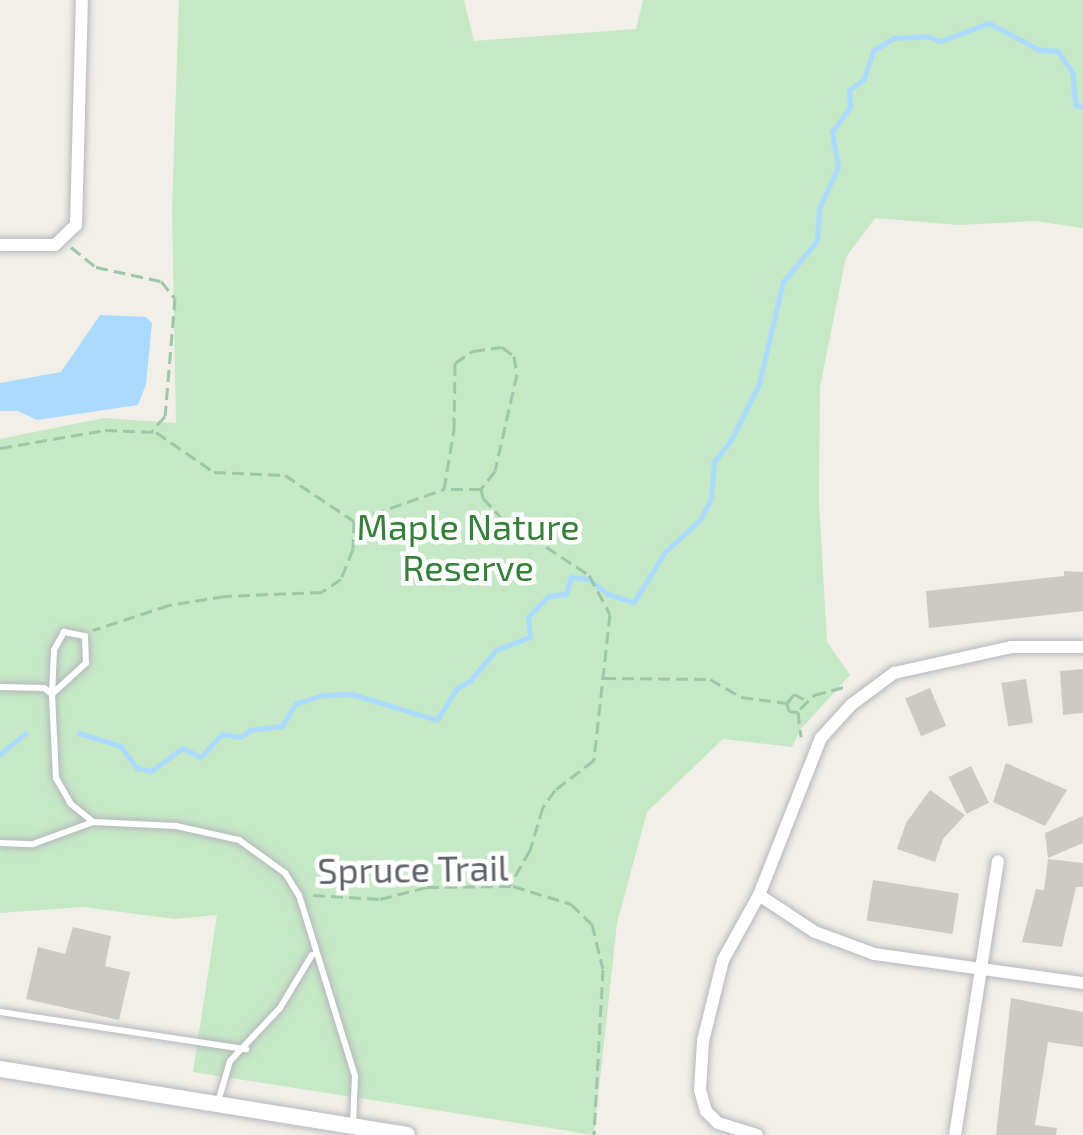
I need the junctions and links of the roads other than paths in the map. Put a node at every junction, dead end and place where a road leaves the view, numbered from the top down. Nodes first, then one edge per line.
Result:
1 (82, 0) edge
2 (0, 244) edge
3 (1083, 647) edge
4 (0, 687) edge
5 (52, 694) junction
6 (93, 822) junction
7 (0, 843) edge
8 (998, 860) dead end
9 (759, 896) junction
10 (314, 953) junction
11 (980, 970) junction
12 (1083, 983) edge
13 (0, 1012) edge
14 (246, 1049) junction
15 (0, 1070) edge
16 (218, 1106) junction
17 (353, 1126) junction
18 (407, 1135) edge
19 (757, 1135) edge
20 (955, 1135) edge

1 - 2 street
3 - 9 street
4 - 5 lane
5 - 5 lane
5 - 6 lane
6 - 7 lane
6 - 10 lane
8 - 11 street
9 - 11 street
9 - 19 street
10 - 14 lane
10 - 17 lane
11 - 12 street
11 - 20 street
13 - 14 lane
14 - 16 lane
15 - 16 main road
16 - 17 main road
17 - 18 main road

